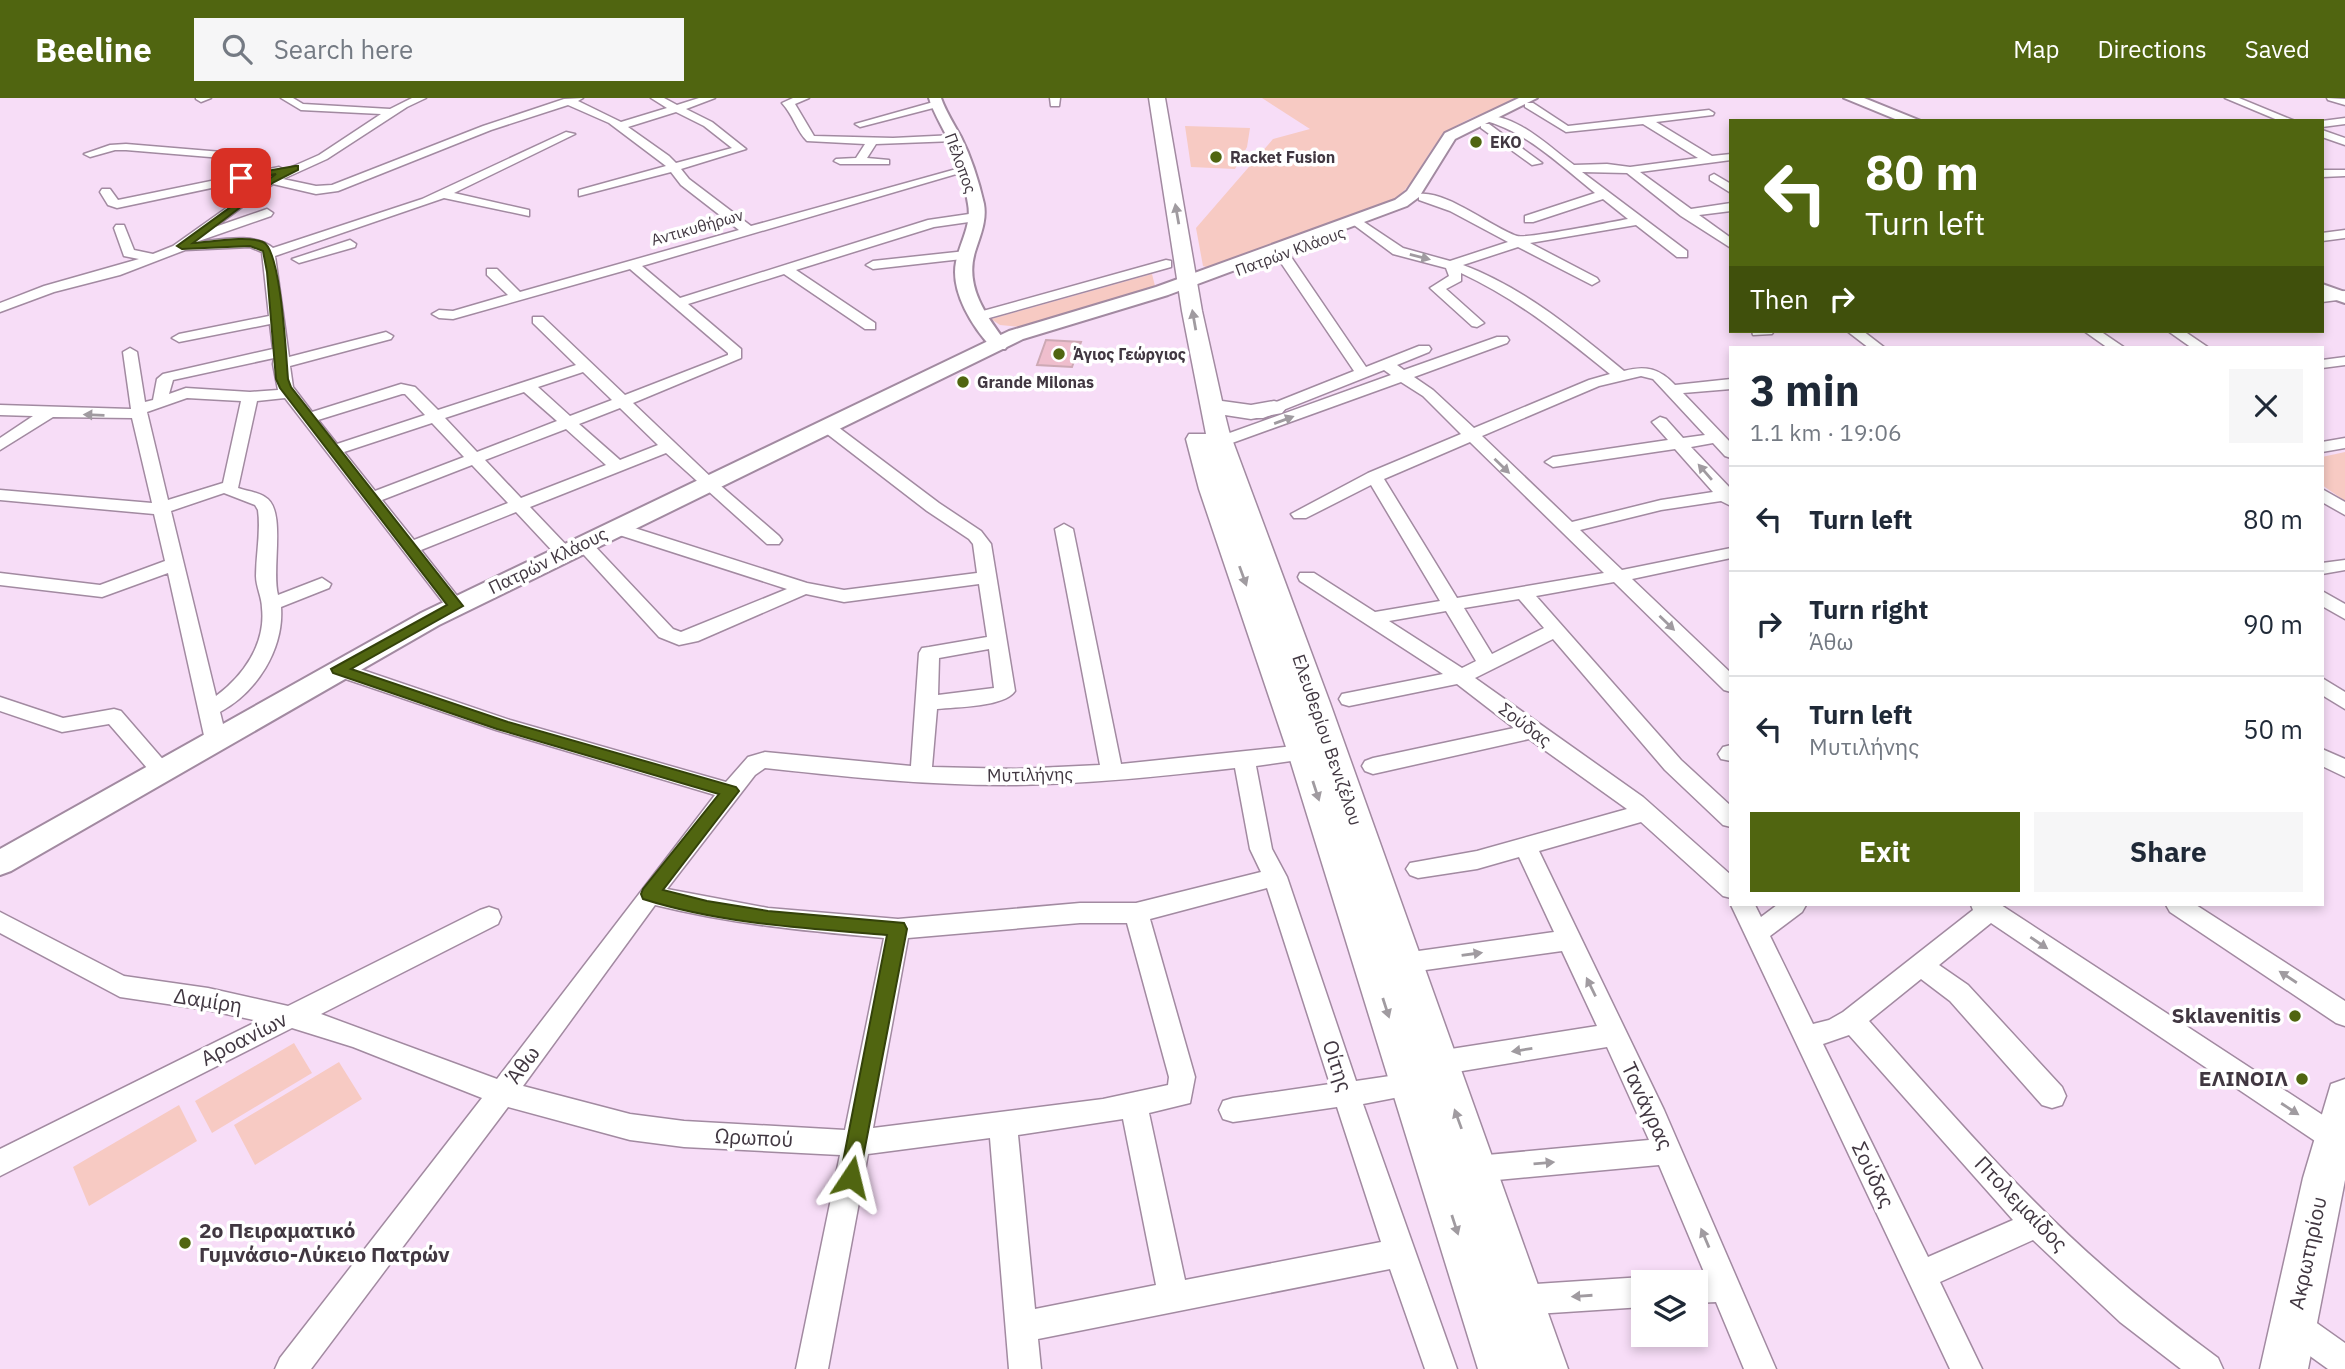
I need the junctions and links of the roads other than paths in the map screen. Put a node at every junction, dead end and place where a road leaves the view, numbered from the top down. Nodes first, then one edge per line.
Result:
1 (286, 98) edge
2 (421, 98) edge
3 (656, 98) edge
4 (710, 98) edge
5 (804, 98) edge
6 (1144, 98) edge
7 (1157, 98) edge
8 (1851, 98) edge
9 (2230, 98) edge
10 (2332, 98) edge
11 (573, 100) edge
12 (784, 100) edge
13 (1534, 100) edge
14 (936, 101) edge
15 (2345, 102) edge
16 (678, 108) junction
17 (394, 112) junction
18 (1709, 113) dead end
19 (1909, 119) edge
20 (2285, 119) edge
21 (1645, 120) junction
22 (1489, 121) junction
23 (2345, 121) edge
24 (860, 124) dead end
25 (2324, 124) edge
26 (619, 126) junction
27 (570, 134) dead end
28 (2324, 134) edge
29 (955, 138) junction
30 (209, 139) dead end
31 (872, 142) junction
32 (2345, 142) edge
33 (90, 154) dead end
34 (1729, 157) edge
35 (1710, 160) junction
36 (840, 161) dead end
37 (859, 161) junction
38 (885, 162) dead end
39 (1536, 163) dead end
40 (232, 166) junction
41 (675, 167) junction
42 (295, 168) junction
43 (1573, 169) junction
44 (964, 170) junction
45 (1630, 170) junction
46 (2345, 173) edge
47 (2324, 174) edge
48 (1714, 178) dead end
49 (271, 180) junction
50 (1729, 188) edge
51 (106, 192) dead end
52 (583, 193) dead end
53 (445, 195) junction
54 (1602, 195) junction
55 (1423, 197) junction
56 (1729, 207) edge
57 (267, 213) dead end
58 (525, 213) dead end
59 (1685, 213) junction
60 (976, 218) junction
61 (1637, 221) junction
62 (1360, 226) junction
63 (120, 229) dead end
64 (749, 230) junction
65 (1567, 232) junction
66 (2345, 234) edge
67 (2324, 237) edge
68 (1520, 241) junction
69 (187, 242) junction
70 (1729, 243) edge
71 (350, 244) dead end
72 (1279, 251) junction
73 (1682, 254) dead end
74 (966, 255) junction
75 (154, 258) junction
76 (270, 260) junction
77 (632, 264) junction
78 (1166, 264) junction
79 (873, 265) dead end
80 (1452, 265) junction
81 (786, 269) junction
82 (492, 272) dead end
83 (1592, 281) dead end
84 (1180, 288) junction
85 (517, 297) junction
86 (678, 303) junction
87 (0, 308) edge
88 (439, 314) dead end
89 (977, 317) junction
90 (276, 318) junction
91 (538, 320) dead end
92 (1477, 323) dead end
93 (870, 326) dead end
94 (1857, 333) edge
95 (2094, 333) edge
96 (2178, 333) edge
97 (386, 336) dead end
98 (179, 338) dead end
99 (1502, 340) dead end
100 (999, 345) junction
101 (1875, 346) edge
102 (2115, 346) edge
103 (2199, 346) edge
104 (1424, 349) dead end
105 (130, 352) dead end
106 (280, 358) junction
107 (2345, 361) edge
108 (1385, 364) junction
109 (2324, 364) edge
110 (587, 366) junction
111 (1363, 373) junction
112 (1620, 375) junction
113 (1412, 380) junction
114 (1729, 384) edge
115 (527, 386) junction
116 (1672, 390) junction
117 (290, 393) junction
118 (250, 397) junction
119 (623, 400) junction
120 (160, 402) junction
121 (1275, 408) joint
122 (0, 410) edge
123 (139, 412) junction
124 (48, 413) junction
125 (436, 417) junction
126 (307, 418) junction
127 (568, 421) junction
128 (1660, 422) dead end
129 (828, 426) junction
130 (1211, 430) junction
131 (1472, 436) junction
132 (1716, 438) junction
133 (1679, 443) junction
134 (2345, 443) edge
135 (0, 445) edge
136 (669, 446) junction
137 (2324, 447) edge
138 (334, 450) junction
139 (1729, 451) edge
140 (474, 459) junction
141 (1553, 461) dead end
142 (617, 466) junction
143 (1374, 477) junction
144 (708, 484) junction
145 (230, 486) junction
146 (0, 495) edge
147 (2324, 495) edge
148 (1729, 497) edge
149 (372, 498) junction
150 (517, 505) junction
151 (162, 508) junction
152 (2345, 510) edge
153 (1300, 514) dead end
154 (616, 528) junction
155 (1064, 528) dead end
156 (1567, 528) junction
157 (773, 540) dead end
158 (409, 548) junction
159 (573, 549) junction
160 (1729, 552) edge
161 (175, 564) junction
162 (2345, 565) edge
163 (2324, 569) edge
164 (1618, 576) junction
165 (986, 577) junction
166 (1307, 577) dead end
167 (0, 579) edge
168 (322, 584) dead end
169 (804, 588) junction
170 (1523, 592) junction
171 (2324, 598) edge
172 (271, 604) junction
173 (1451, 604) junction
174 (456, 606) junction
175 (2345, 613) edge
176 (1373, 618) junction
177 (1556, 630) junction
178 (997, 640) junction
179 (1488, 664) junction
180 (338, 669) junction
181 (1461, 677) junction
182 (1729, 683) edge
183 (2324, 686) edge
184 (1349, 699) dead end
185 (2345, 702) edge
186 (927, 703) junction
187 (0, 704) edge
188 (209, 709) junction
189 (1532, 731) junction
190 (216, 740) junction
191 (1304, 753) junction
192 (2324, 757) edge
193 (1244, 760) junction
194 (756, 762) joint
195 (1373, 766) dead end
196 (2345, 769) edge
197 (162, 771) junction
198 (1112, 772) junction
199 (921, 774) junction
200 (730, 791) junction
201 (1646, 813) junction
202 (1729, 817) edge
203 (1525, 846) junction
204 (6, 853) edge
205 (1418, 869) dead end
206 (1275, 877) junction
207 (1729, 887) edge
208 (650, 894) junction
209 (1744, 906) edge
210 (1793, 906) edge
211 (2180, 906) edge
212 (1987, 907) edge
213 (1136, 913) junction
214 (489, 917) dead end
215 (0, 922) edge
216 (898, 929) junction
217 (1758, 932) junction
218 (1568, 940) junction
219 (1405, 963) junction
220 (1921, 965) junction
221 (2345, 1015) edge
222 (290, 1016) junction
223 (1852, 1020) junction
224 (1614, 1035) junction
225 (1807, 1037) junction
226 (1424, 1074) junction
227 (502, 1093) junction
228 (1346, 1094) junction
229 (2052, 1096) dead end
230 (1134, 1105) junction
231 (1233, 1110) dead end
232 (1003, 1124) junction
233 (857, 1143) junction
234 (1668, 1151) junction
235 (2337, 1151) edge
236 (0, 1163) edge
237 (1476, 1169) junction
238 (2039, 1223) junction
239 (1399, 1253) junction
240 (1921, 1275) junction
241 (1726, 1286) junction
242 (1708, 1287) edge
243 (1631, 1293) edge
244 (1173, 1296) junction
245 (1520, 1300) junction
246 (2293, 1325) junction
247 (1021, 1326) junction
248 (2345, 1362) edge
249 (291, 1369) edge
250 (813, 1369) edge
251 (1025, 1369) edge
252 (1441, 1369) edge
253 (1502, 1369) edge
254 (1544, 1369) edge
255 (1760, 1369) edge
256 (1966, 1369) edge
257 (2207, 1369) edge
258 (2284, 1369) edge

1 - 17 street
2 - 17 street
3 - 16 street
4 - 16 street
5 - 12 street
6 - 78 main road, Ελευθερίου Βενιζέλου
84 -> 7 main road, Ελευθερίου Βενιζέλου
8 - 19 main road
9 - 20 street
10 - 15 street
11 - 26 street
11 - 49 street
12 - 31 street
13 - 21 street
13 - 22 main road, Πατρών Κλάους
14 - 24 street
14 - 29 street, Πέλοπος
16 - 26 street
16 - 41 street
17 - 42 street
18 - 21 street
21 - 35 street
22 - 39 street
22 - 43 street
22 - 55 main road, Πατρών Κλάους
22 - 72 main road, Πατρών Κλάους
23 - 25 street
26 - 41 street
27 - 53 street
28 - 32 street
29 - 31 street
29 - 44 street, Πέλοπος
30 - 40 street
31 - 37 street
33 - 40 street
34 - 35 street
35 - 45 street
36 - 37 street
37 - 38 street
40 - 42 street
40 - 51 street
41 - 52 street
41 - 64 street
42 - 49 street
43 - 45 street
43 - 54 street
44 - 60 street, Πέλοπος
44 - 64 street, Αντικυθήρων
45 - 59 street
46 - 47 street
48 - 50 street
49 - 69 street
53 - 58 street
53 - 76 street
54 - 61 street
54 - 65 street
55 - 62 main road, Πατρών Κλάους
55 - 68 street
56 - 59 street
57 - 69 street
59 - 70 street
60 - 74 street, Πέλοπος
60 - 81 street
61 - 65 street
61 - 73 street
62 - 72 main road, Πατρών Κλάους
62 -> 80 street
63 - 75 street
64 - 77 street, Αντικυθήρων
65 - 68 street
66 - 67 street
68 - 80 street
68 - 83 street
69 - 75 street
69 - 76 street
71 - 76 street
72 - 84 main road, Πατρών Κλάους
72 - 111 street
74 - 79 street
74 - 89 street, Πέλοπος
75 - 87 street
76 - 90 street
77 - 85 street, Αντικυθήρων
77 - 86 street
78 - 84 main road, Ελευθερίου Βενιζέλου
78 - 89 street
80 - 92 street
80 - 112 street
81 - 86 street
81 - 93 street
82 - 85 street
84 - 100 main road, Πατρών Κλάους
84 - 130 main road, Ελευθερίου Βενιζέλου
130 -> 84 main road, Ελευθερίου Βενιζέλου
85 - 88 street, Αντικυθήρων
86 - 119 street
89 - 100 street, Πέλοπος
90 - 98 street
90 - 106 street
91 - 110 street
94 - 101 street
95 - 102 street
96 - 103 street
97 - 106 street
99 - 113 street
100 - 129 main road, Πατρών Κλάους
104 - 108 street
105 - 123 street
106 - 117 street
106 - 120 street
107 - 109 street
108 - 111 street
108 - 113 street
110 - 115 street
110 - 119 street
111 - 121 street
112 - 116 street
112 - 131 street
130 -> 113 street
113 - 131 street
114 - 116 street
115 - 125 street
115 - 127 street
116 - 132 street
117 - 118 street
117 - 126 street
118 - 120 street
118 - 145 street
119 - 127 street
119 - 136 street
120 - 123 street
121 - 130 main road
122 - 124 street
123 -> 124 street
123 - 151 street
124 - 135 street
125 - 126 street
125 - 138 street
125 - 140 street
126 - 138 street
127 - 140 street
127 - 142 street
128 - 133 street
129 - 144 main road, Πατρών Κλάους
129 - 165 street
130 -> 191 main road, Ελευθερίου Βενιζέλου
130 - 219 main road, Ελευθερίου Βενιζέλου
131 - 143 street
131 -> 156 street
132 - 133 street
132 - 139 street
133 - 141 street
148 -> 133 street
134 - 137 street
136 - 142 street
136 - 144 street
138 - 149 street
140 - 149 street
140 - 150 street
142 - 150 street
143 - 153 street
143 - 173 street
144 - 154 main road, Πατρών Κλάους
144 - 157 street
145 - 151 street
145 - 172 street
146 - 151 street
147 - 152 street
148 - 156 street
149 - 158 street
150 - 158 street
150 - 159 street
151 - 161 street
154 - 159 main road, Πατρών Κλάους
154 - 169 street
155 - 198 street
156 - 164 street
158 - 174 street
159 - 169 street
159 - 174 main road, Πατρών Κλάους
160 - 164 street
161 - 167 street
161 - 188 street
162 - 163 street
164 - 170 street
164 -> 182 street
165 - 169 street
165 - 178 street
166 - 176 street, Σούδας
168 - 172 street
170 - 173 street
170 - 177 street
171 - 175 street
172 - 188 street
173 - 176 street
173 - 179 street
174 - 180 main road, Πατρών Κλάους
176 - 181 street, Σούδας
177 - 179 street
177 - 202 street
178 - 186 street
178 - 186 street
179 - 181 street
180 - 190 main road, Πατρών Κλάους
180 - 200 street
181 - 184 street
181 - 189 street, Σούδας
183 - 185 street
186 - 199 street
187 - 197 street
188 - 190 street
189 - 195 street
189 - 201 street, Σούδας
190 - 197 main road, Πατρών Κλάους
191 - 193 street, Μυτιλήνης
191 -> 226 main road, Ελευθερίου Βενιζέλου
192 - 196 street
193 - 198 street, Μυτιλήνης
193 - 206 street, Οίτης
194 - 199 street, Μυτιλήνης
194 - 200 street, Άθω
197 - 204 main road, Πατρών Κλάους
198 - 199 street, Μυτιλήνης
200 - 208 street, Άθω
201 - 203 street
201 - 207 street, Σούδας
203 - 205 street
203 - 218 street, Τανάγρας
206 - 213 street
206 - 228 street, Οίτης
208 - 216 street
208 - 227 street, Άθω
209 - 217 street, Σούδας
210 - 217 street
221 -> 211 street
212 - 220 street
212 -> 235 street
213 - 216 street
213 - 230 street, Ωρωπού
214 - 222 street, Αροανίων
215 - 222 street, Δαμίρη
216 - 233 street
217 - 225 street, Σούδας
219 -> 218 street
224 -> 218 street, Τανάγρας
219 - 226 main road, Ελευθερίου Βενιζέλου
220 - 223 street
220 - 229 street
222 - 227 street, Δαμίρη
222 - 236 street, Αροανίων
223 - 225 street
223 - 238 street, Πτολεμαίδος
224 -> 226 street
224 - 234 street, Τανάγρας
225 - 240 street, Σούδας
226 - 228 street
237 -> 226 main road, Ελευθερίου Βενιζέλου
226 -> 253 main road, Ελευθερίου Βενιζέλου
227 - 233 street, Ωρωπού
227 - 249 street, Άθω
228 - 231 street
228 - 239 street, Οίτης
230 - 232 street, Ωρωπού
230 - 244 street
232 - 233 street, Ωρωπού
232 - 247 street
233 - 250 street
237 -> 234 street
241 -> 234 street, Τανάγρας
235 - 246 main road, Ακρωτηρίου
237 - 245 main road, Ελευθερίου Βενιζέλου
238 - 240 street
238 - 257 street, Πτολεμαίδος
239 - 244 street
239 - 252 street, Οίτης
240 - 256 street, Σούδας
241 - 242 street
241 - 255 street, Τανάγρας
243 -> 245 street
244 - 247 street
245 - 254 main road, Ελευθερίου Βενιζέλου
246 - 248 street
246 - 258 main road, Ακρωτηρίου
247 - 251 street

